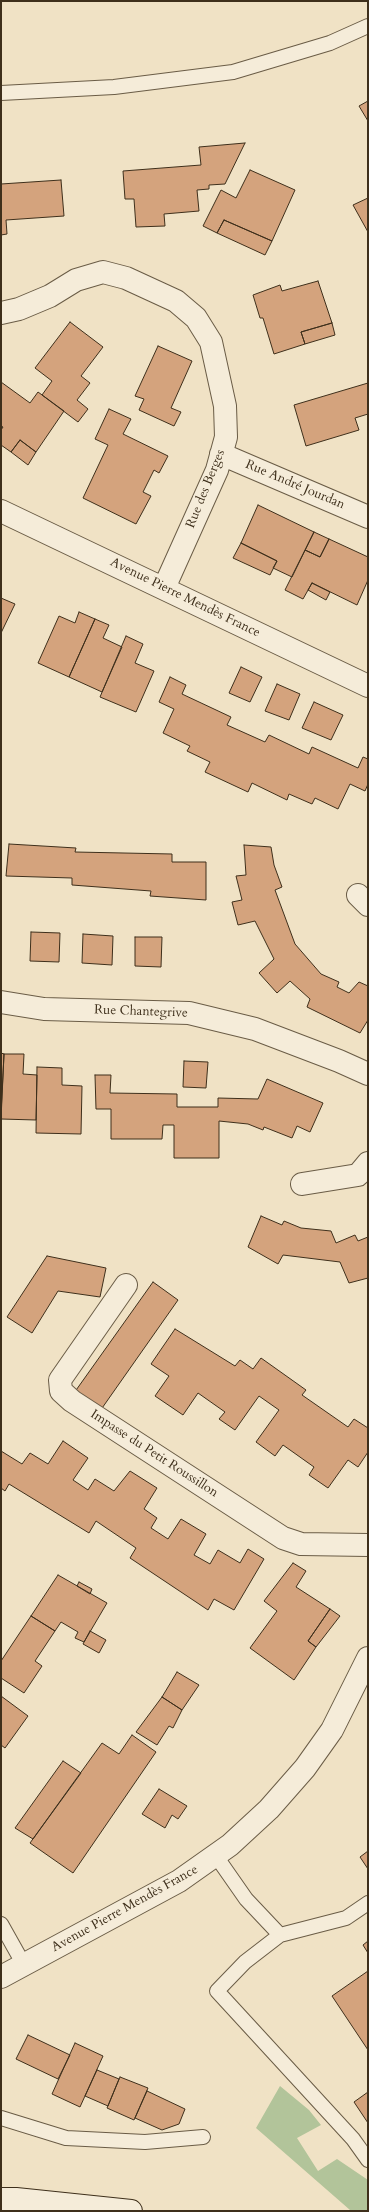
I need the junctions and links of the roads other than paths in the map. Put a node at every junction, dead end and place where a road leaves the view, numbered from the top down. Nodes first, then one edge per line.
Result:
1 (368, 26) edge
2 (1, 93) edge
3 (1, 313) edge
4 (221, 454) junction
5 (1, 511) edge
6 (368, 517) edge
7 (164, 588) junction
8 (368, 686) edge
9 (1, 1002) edge
10 (368, 1074) edge
11 (368, 1164) edge
12 (302, 1184) dead end
13 (126, 1285) dead end
14 (368, 1545) edge
15 (368, 1658) edge
16 (216, 1856) junction
17 (368, 1903) edge
18 (1, 1924) edge
19 (280, 1934) junction
20 (24, 1965) junction
21 (1, 1977) edge
22 (1, 2118) edge
23 (203, 2138) dead end
24 (368, 2160) edge
25 (1, 2199) edge
26 (131, 2211) edge

1 - 2 lane
3 - 4 street, Rue des Berges
4 - 6 street, Rue André Jourdan
4 - 7 street, Rue des Berges
5 - 7 street, Avenue Pierre Mendès France
7 - 8 street, Avenue Pierre Mendès France
9 - 10 street, Rue Chantegrive
11 - 12 street
13 - 14 street, Impasse du Petit Roussillon
15 - 16 street, Avenue Pierre Mendès France
16 - 19 lane
16 - 20 street, Avenue Pierre Mendès France
17 - 19 lane
18 - 20 lane
19 - 24 lane
20 - 21 street, Avenue Pierre Mendès France
22 - 23 lane
25 - 26 street

